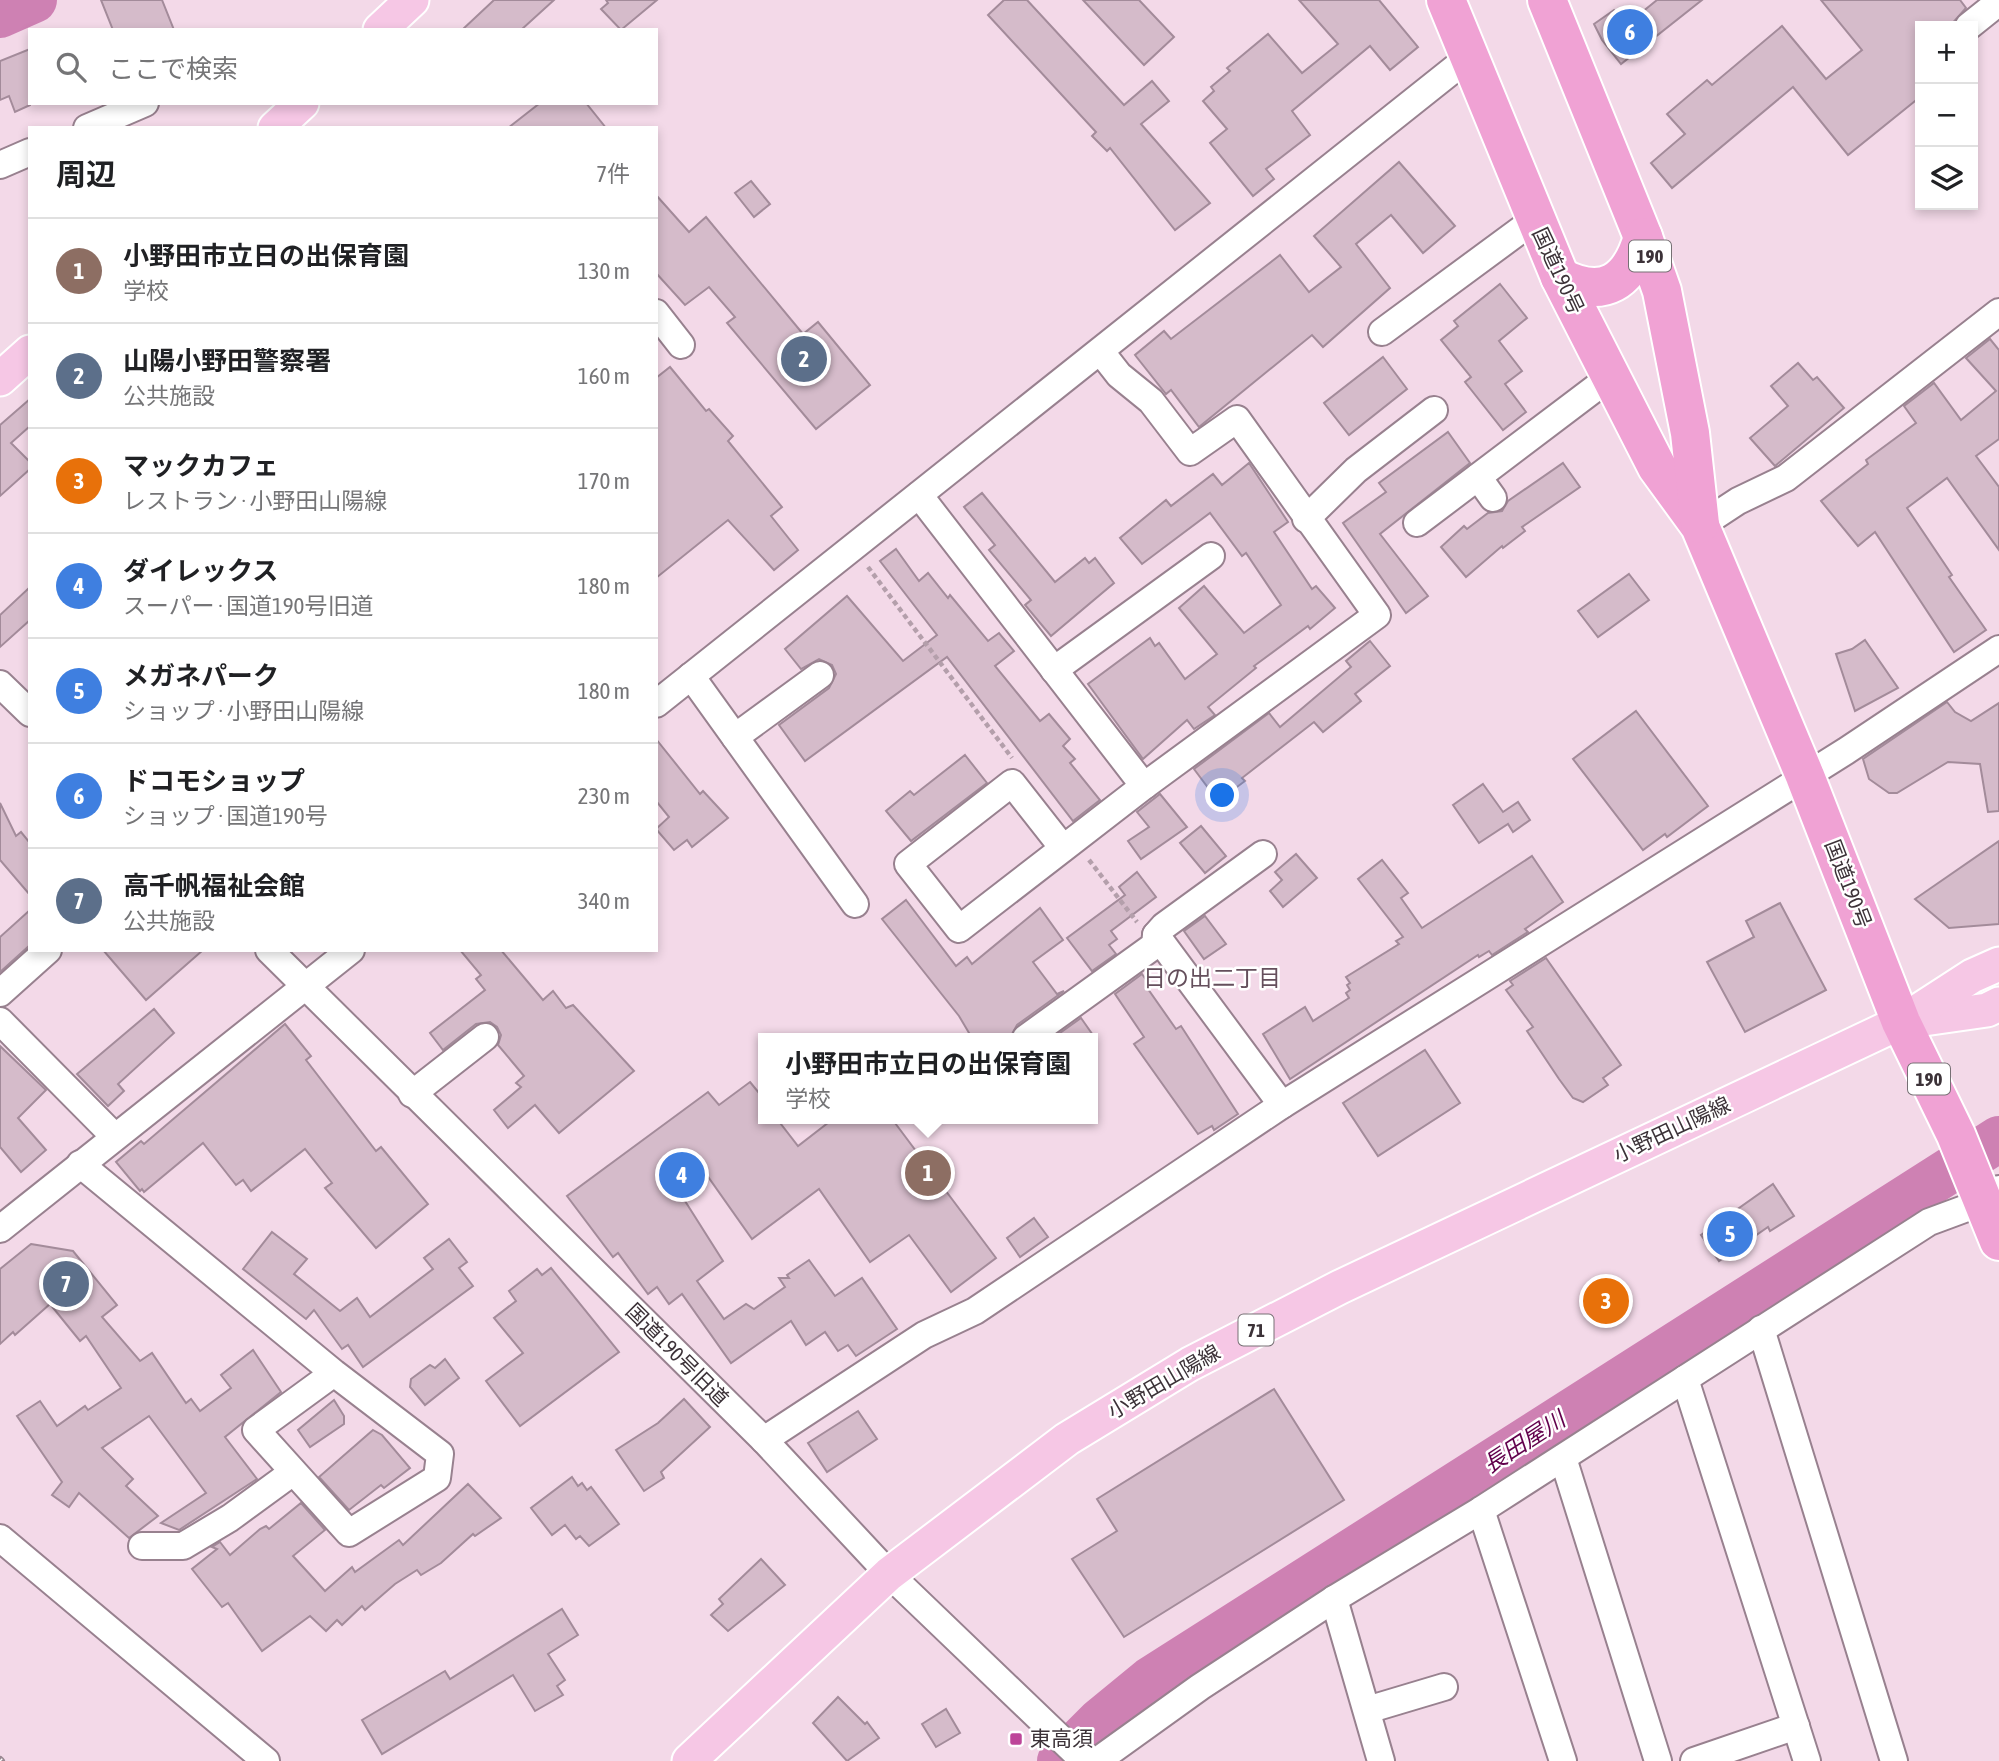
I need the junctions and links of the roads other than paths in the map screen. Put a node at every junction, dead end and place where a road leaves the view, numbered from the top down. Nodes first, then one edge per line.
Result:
1 (412, 0) edge
2 (1446, 0) edge
3 (1547, 0) edge
4 (1999, 2) edge
5 (1975, 21) edge
6 (382, 28) edge
7 (1469, 57) junction
8 (140, 105) edge
9 (300, 105) edge
10 (92, 126) edge
11 (277, 126) edge
12 (28, 153) edge
13 (0, 165) edge
14 (1534, 220) junction
15 (1643, 237) junction
16 (1560, 277) junction
17 (1999, 312) edge
18 (658, 316) edge
19 (1382, 332) dead end
20 (681, 345) dead end
21 (1101, 352) junction
22 (28, 355) edge
23 (1610, 377) junction
24 (0, 379) edge
25 (1434, 410) dead end
26 (919, 495) junction
27 (1306, 519) junction
28 (1418, 523) dead end
29 (1700, 526) junction
30 (1211, 556) dead end
31 (1999, 649) edge
32 (1054, 670) junction
33 (820, 675) dead end
34 (691, 677) junction
35 (0, 684) edge
36 (658, 702) edge
37 (28, 711) edge
38 (735, 737) junction
39 (1805, 776) junction
40 (1144, 786) junction
41 (1068, 844) junction
42 (1264, 854) dead end
43 (855, 904) dead end
44 (1155, 940) junction
45 (46, 952) edge
46 (271, 952) edge
47 (349, 952) edge
48 (1999, 964) edge
49 (306, 987) junction
50 (0, 993) edge
51 (1999, 1004) edge
52 (0, 1021) edge
53 (1901, 1022) junction
54 (1033, 1033) edge
55 (485, 1037) dead end
56 (412, 1094) junction
57 (1282, 1105) junction
58 (114, 1136) junction
59 (80, 1164) junction
60 (1986, 1191) edge
61 (0, 1229) edge
62 (1999, 1241) edge
63 (1761, 1329) junction
64 (334, 1373) junction
65 (1685, 1379) junction
66 (764, 1440) junction
67 (1563, 1458) junction
68 (293, 1472) junction
69 (1481, 1510) junction
70 (0, 1538) edge
71 (142, 1546) dead end
72 (889, 1574) junction
73 (1334, 1599) junction
74 (1444, 1687) dead end
75 (1367, 1710) junction
76 (1796, 1726) junction
77 (266, 1761) edge
78 (689, 1761) edge
79 (1084, 1761) edge
80 (1097, 1761) edge
81 (1381, 1761) edge
82 (1563, 1761) edge
83 (1658, 1761) edge
84 (1694, 1761) edge
85 (1807, 1761) edge
86 (1895, 1761) edge

1 - 6 main road
2 - 7 highway, 国道190号 / 190
3 - 15 highway, 国道190号 / 190
4 - 5 street
7 - 14 highway, 国道190号 / 190
7 - 21 street
8 - 10 street
9 - 11 main road
12 - 13 street
14 - 16 highway, 国道190号 / 190
14 - 19 street
15 - 16 highway
15 - 29 highway, 国道190号 / 190
16 - 23 highway, 国道190号 / 190
17 - 29 street
18 - 20 street
21 - 26 street
21 - 27 street
22 - 24 main road
23 - 28 street
23 - 29 highway, 国道190号 / 190
25 - 27 street
26 - 32 street
26 - 34 street
27 - 40 street
29 - 39 highway, 国道190号 / 190
30 - 32 street
31 - 39 street
32 - 40 street
33 - 38 street
34 - 36 street
34 - 38 street
35 - 37 street
38 - 43 street
39 - 53 highway, 国道190号 / 190
39 - 57 street
40 - 41 street
41 - 41 street
42 - 44 street
44 - 54 street
44 - 57 street
45 - 50 street
46 - 49 street, 国道190号旧道
47 - 49 street
48 - 53 main road
49 - 56 street, 国道190号旧道
49 - 58 street
51 - 53 main road
52 - 58 street
53 - 60 highway, 国道190号 / 190
53 - 72 main road, 小野田山陽線 / 71
55 - 56 street
56 - 66 street, 国道190号旧道
57 - 66 street
58 - 59 street
59 - 61 street
59 - 64 street
60 - 62 highway, 国道190号 / 190
60 - 63 street
63 - 65 street
63 - 86 street
64 - 68 street
64 - 68 street
65 - 67 street
65 - 76 street
66 - 72 street, 国道190号旧道
67 - 69 street
67 - 83 street
68 - 71 street
69 - 73 street
69 - 82 street
70 - 77 street
72 - 78 main road, 小野田山陽線 / 71
72 - 79 street, 国道190号旧道
73 - 75 street
73 - 80 street
74 - 75 street
75 - 81 street
76 - 84 street
76 - 85 street

